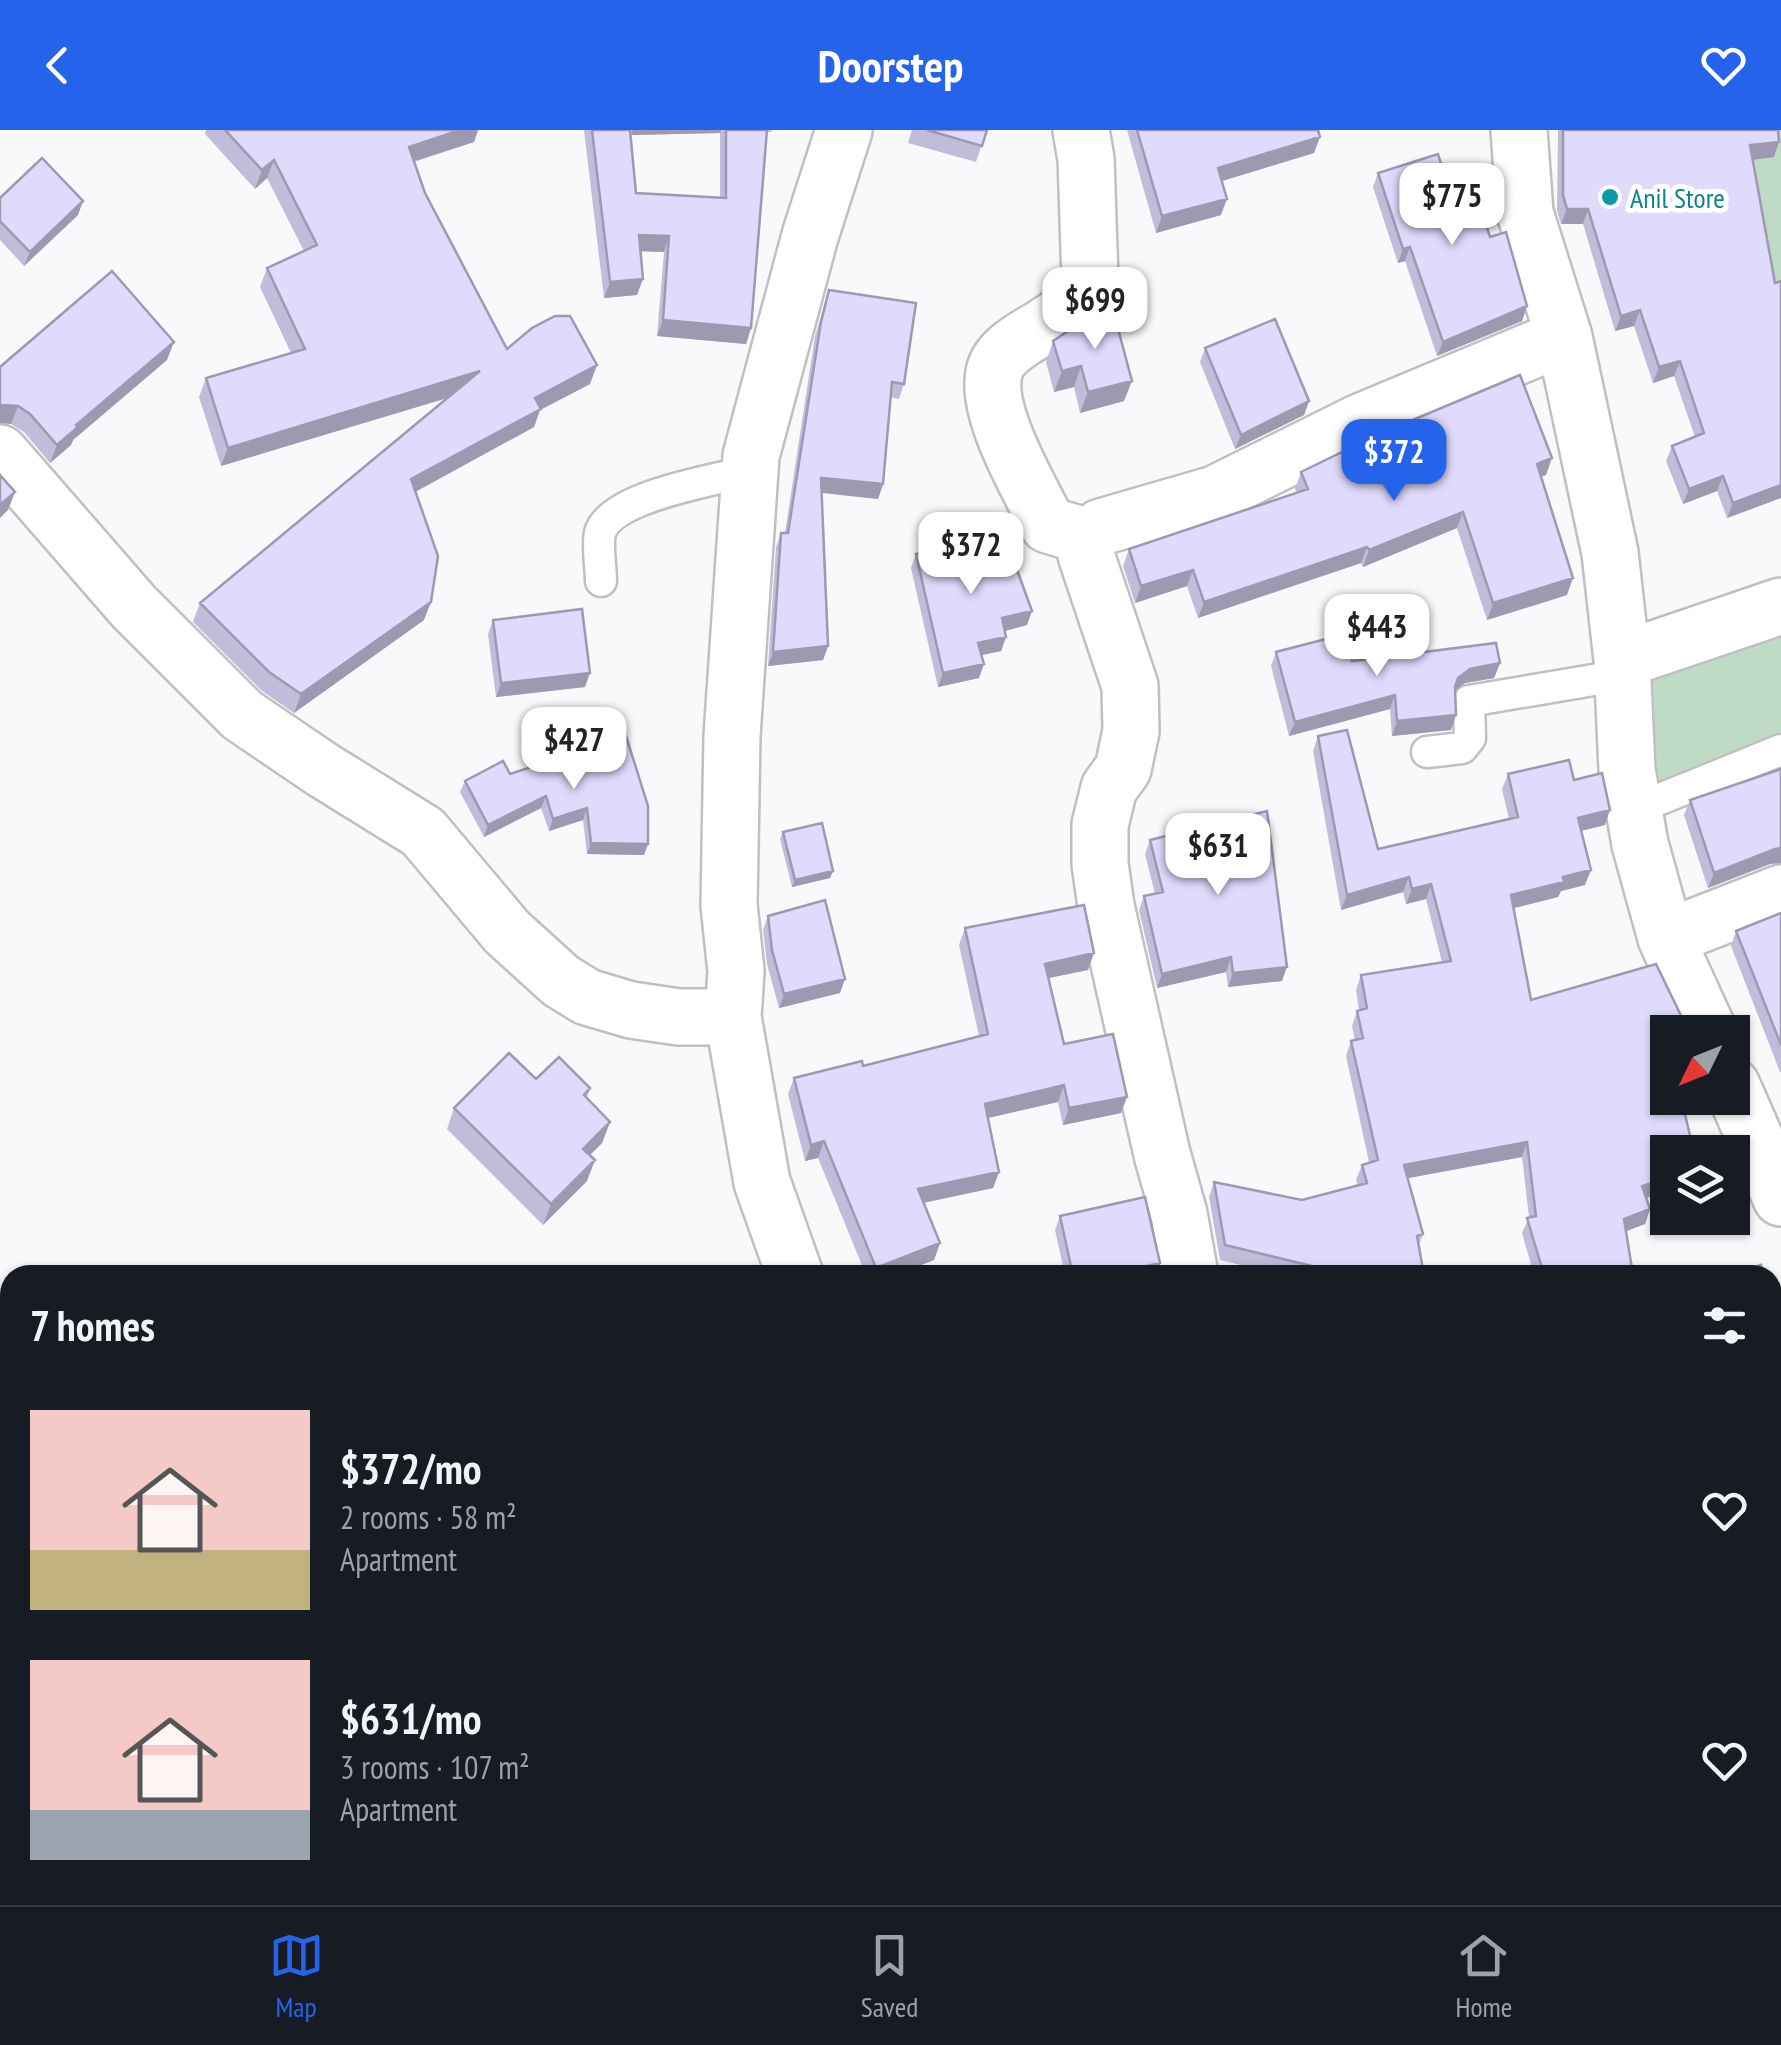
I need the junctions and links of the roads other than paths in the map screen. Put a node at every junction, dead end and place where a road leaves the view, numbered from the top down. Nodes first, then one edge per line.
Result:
1 (844, 130) edge
2 (1081, 130) edge
3 (1519, 130) edge
4 (1564, 337) junction
5 (0, 454) edge
6 (750, 471) junction
7 (1088, 537) junction
8 (601, 581) dead end
9 (1781, 606) edge
10 (1623, 668) junction
11 (1781, 750) edge
12 (1428, 752) dead end
13 (1633, 810) junction
14 (1781, 893) edge
15 (1666, 938) junction
16 (1701, 1015) edge
17 (733, 1016) junction
18 (1753, 1102) edge
19 (1781, 1198) edge
20 (791, 1265) edge
21 (1188, 1265) edge

1 - 6 street
2 - 7 street
3 - 4 street
4 - 7 street
4 - 10 street
5 - 17 street
6 - 8 lane
6 - 17 street
7 - 21 street
9 - 10 street
10 - 12 lane
10 - 13 street
11 - 13 lane
13 - 15 street
14 - 15 street
15 - 16 street
17 - 20 street
18 - 19 street

